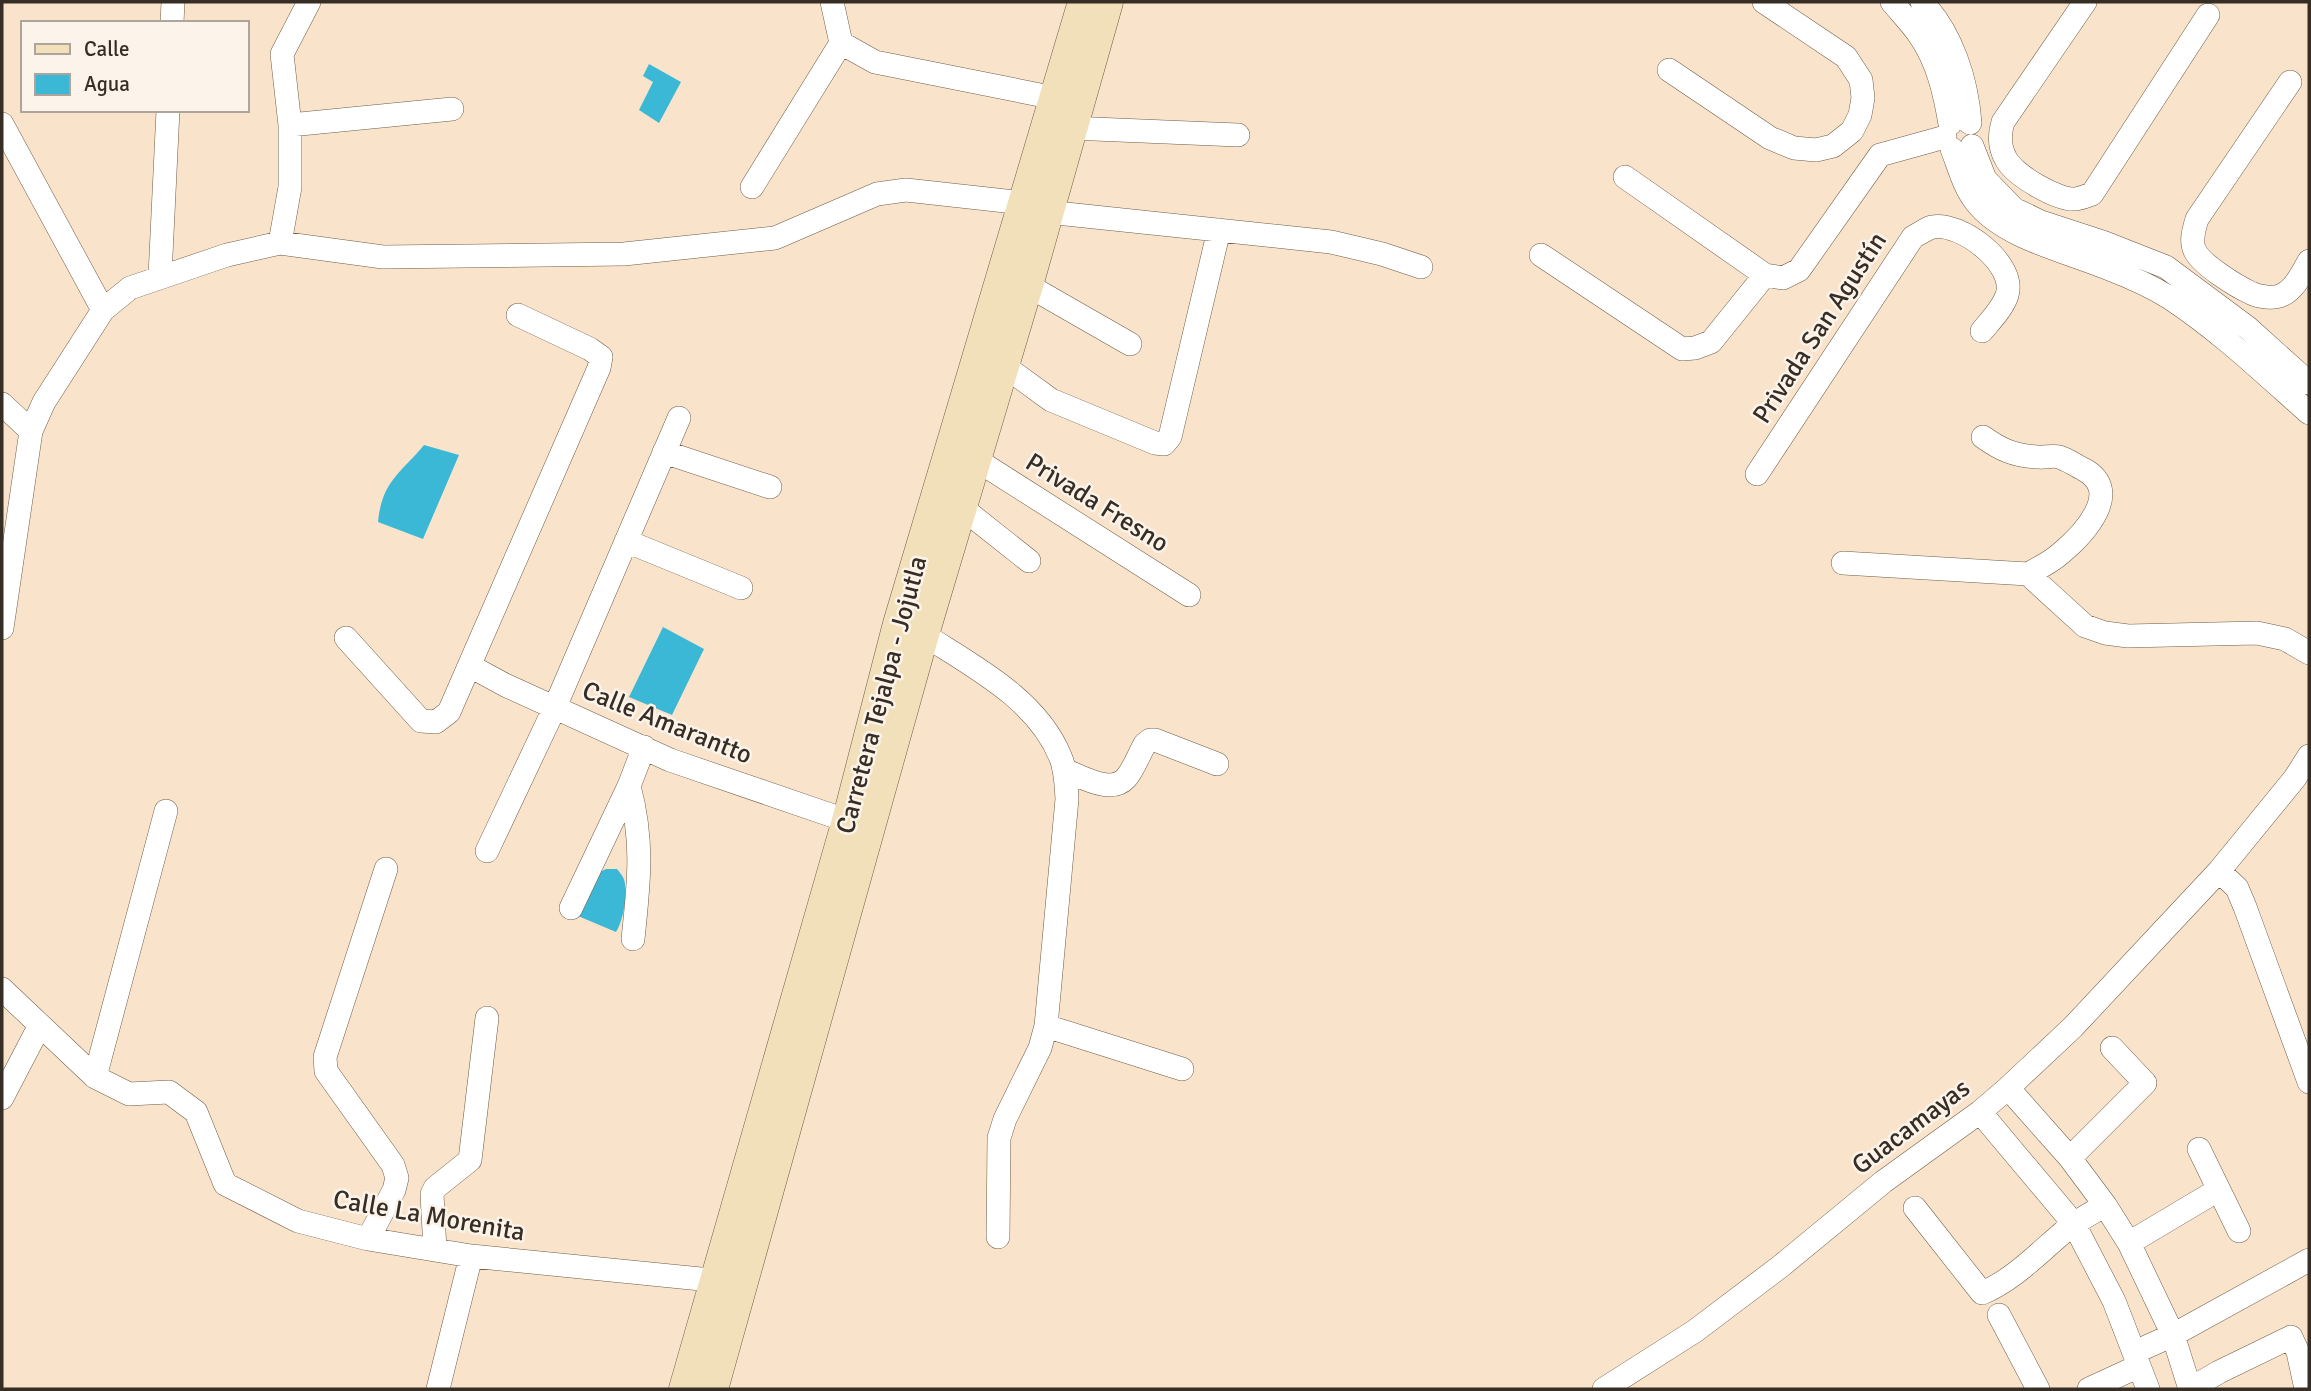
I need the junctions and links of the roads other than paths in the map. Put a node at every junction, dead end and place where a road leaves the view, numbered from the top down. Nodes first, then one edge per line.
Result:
1 (173, 2) edge
2 (309, 2) edge
3 (832, 2) edge
4 (1084, 2) edge
5 (1107, 2) edge
6 (1765, 2) edge
7 (1892, 2) edge
8 (1923, 2) edge
9 (2085, 2) edge
10 (2208, 15) dead end
11 (172, 21) edge
12 (841, 43) junction
13 (1669, 70) dead end
14 (2290, 82) dead end
15 (1055, 97) junction
16 (452, 109) dead end
17 (168, 112) edge
18 (2, 124) edge
19 (290, 125) junction
20 (1070, 128) junction
21 (1852, 131) junction
22 (1238, 135) dead end
23 (1958, 136) junction
24 (1880, 155) junction
25 (1625, 177) dead end
26 (2034, 184) junction
27 (752, 187) dead end
28 (1035, 207) junction
29 (2005, 216) junction
30 (1219, 230) junction
31 (281, 243) junction
32 (1979, 243) junction
33 (1541, 255) dead end
34 (2309, 261) edge
35 (1421, 267) dead end
36 (1765, 275) junction
37 (160, 276) junction
38 (2227, 278) junction
39 (1027, 285) junction
40 (2205, 309) junction
41 (103, 310) junction
42 (518, 315) dead end
43 (1982, 331) dead end
44 (1130, 344) dead end
45 (1003, 365) junction
46 (2309, 383) edge
47 (2, 404) edge
48 (2309, 413) edge
49 (679, 418) dead end
50 (31, 431) junction
51 (1983, 437) dead end
52 (664, 452) junction
53 (1756, 474) dead end
54 (962, 482) junction
55 (769, 487) dead end
56 (626, 541) junction
57 (1029, 561) dead end
58 (1843, 564) dead end
59 (2028, 575) junction
60 (741, 588) dead end
61 (1189, 595) dead end
62 (2, 628) edge
63 (923, 634) junction
64 (346, 638) dead end
65 (2309, 653) edge
66 (470, 666) junction
67 (555, 707) junction
68 (644, 747) junction
69 (2309, 756) edge
70 (1217, 764) dead end
71 (1064, 770) junction
72 (2302, 784) edge
73 (629, 786) junction
74 (166, 811) dead end
75 (848, 821) junction
76 (487, 851) dead end
77 (386, 869) dead end
78 (2219, 871) junction
79 (570, 908) dead end
80 (633, 939) dead end
81 (2, 989) edge
82 (487, 1018) dead end
83 (1046, 1026) junction
84 (39, 1027) junction
85 (2112, 1048) dead end
86 (1182, 1069) dead end
87 (95, 1077) junction
88 (2309, 1082) edge
89 (2008, 1088) junction
90 (2, 1098) edge
91 (1980, 1112) junction
92 (2199, 1149) dead end
93 (2070, 1158) junction
94 (2218, 1190) junction
95 (2105, 1205) junction
96 (1915, 1208) dead end
97 (2074, 1224) junction
98 (2239, 1231) dead end
99 (998, 1237) dead end
100 (368, 1238) junction
101 (2129, 1243) junction
102 (435, 1250) junction
103 (471, 1256) junction
104 (2309, 1260) edge
105 (730, 1282) junction
106 (1999, 1315) dead end
107 (2173, 1335) junction
108 (2137, 1359) junction
109 (438, 1389) edge
110 (685, 1389) edge
111 (712, 1389) edge
112 (1604, 1389) edge
113 (2038, 1389) edge
114 (2089, 1389) edge
115 (2148, 1389) edge
116 (2190, 1389) edge
117 (2306, 1389) edge

1 - 11 street
2 - 19 street
3 - 12 street
4 - 15 main road, Carretera Tejalpa - Jojutla
5 - 20 main road, Carretera Tejalpa - Jojutla
6 - 21 street
7 - 23 street
8 - 23 street
9 - 26 street
10 - 26 street
12 - 15 street
12 - 27 street
13 - 21 street
14 - 38 street
15 - 28 main road, Carretera Tejalpa - Jojutla
16 - 19 street
17 - 37 street
18 - 41 street
19 - 31 street
20 - 22 street
20 - 28 main road, Carretera Tejalpa - Jojutla
21 - 24 street
23 - 24 street
23 - 29 street
24 - 36 street
25 - 36 street
26 - 29 street
28 - 30 street
28 - 31 street
28 - 39 main road, Carretera Tejalpa - Jojutla
28 - 54 main road, Carretera Tejalpa - Jojutla
29 - 32 street
29 - 40 street
30 - 35 street
30 - 45 street
31 - 37 street
32 - 43 street, Privada San Agustín
32 - 53 street, Privada San Agustín
33 - 36 street
34 - 38 street
37 - 41 street
38 - 40 street
39 - 44 street
39 - 45 main road, Carretera Tejalpa - Jojutla
40 - 46 street
40 - 48 street
41 - 50 street
42 - 66 street
45 - 54 main road, Carretera Tejalpa - Jojutla
47 - 50 street
49 - 52 street
50 - 62 street
51 - 59 street
52 - 55 street
52 - 56 street
54 - 57 street
54 - 61 street, Privada Fresno
54 - 63 main road, Carretera Tejalpa - Jojutla
54 - 75 main road, Carretera Tejalpa - Jojutla
56 - 60 street
56 - 67 street
58 - 59 street
59 - 65 street
63 - 71 street
63 - 105 main road, Carretera Tejalpa - Jojutla
64 - 66 street
66 - 67 street, Calle Amarantto
67 - 68 street, Calle Amarantto
67 - 76 street
68 - 73 street
68 - 75 street, Calle Amarantto
69 - 72 street, Guacamayas
70 - 71 street
71 - 83 street
72 - 78 street, Guacamayas
73 - 79 street
73 - 80 street
74 - 87 street
75 - 105 main road, Carretera Tejalpa - Jojutla
77 - 100 street
78 - 88 street
78 - 89 street, Guacamayas
81 - 84 street
82 - 102 street
83 - 86 street
83 - 99 street
84 - 87 street
84 - 90 street
85 - 93 street
87 - 100 street, Calle La Morenita
89 - 91 street, Guacamayas
89 - 93 street
91 - 97 street
91 - 112 street, Guacamayas
92 - 94 street
93 - 95 street
94 - 98 street
94 - 101 street
95 - 97 street
95 - 101 street
96 - 97 street
97 - 108 street
100 - 102 street, Calle La Morenita
101 - 107 street
102 - 103 street, Calle La Morenita
103 - 105 street, Calle La Morenita
103 - 109 street
104 - 107 street
105 - 110 main road, Carretera Tejalpa - Jojutla
105 - 111 main road, Carretera Tejalpa - Jojutla
106 - 113 street
107 - 108 street
107 - 116 street
108 - 114 street
108 - 115 street
116 - 117 street

